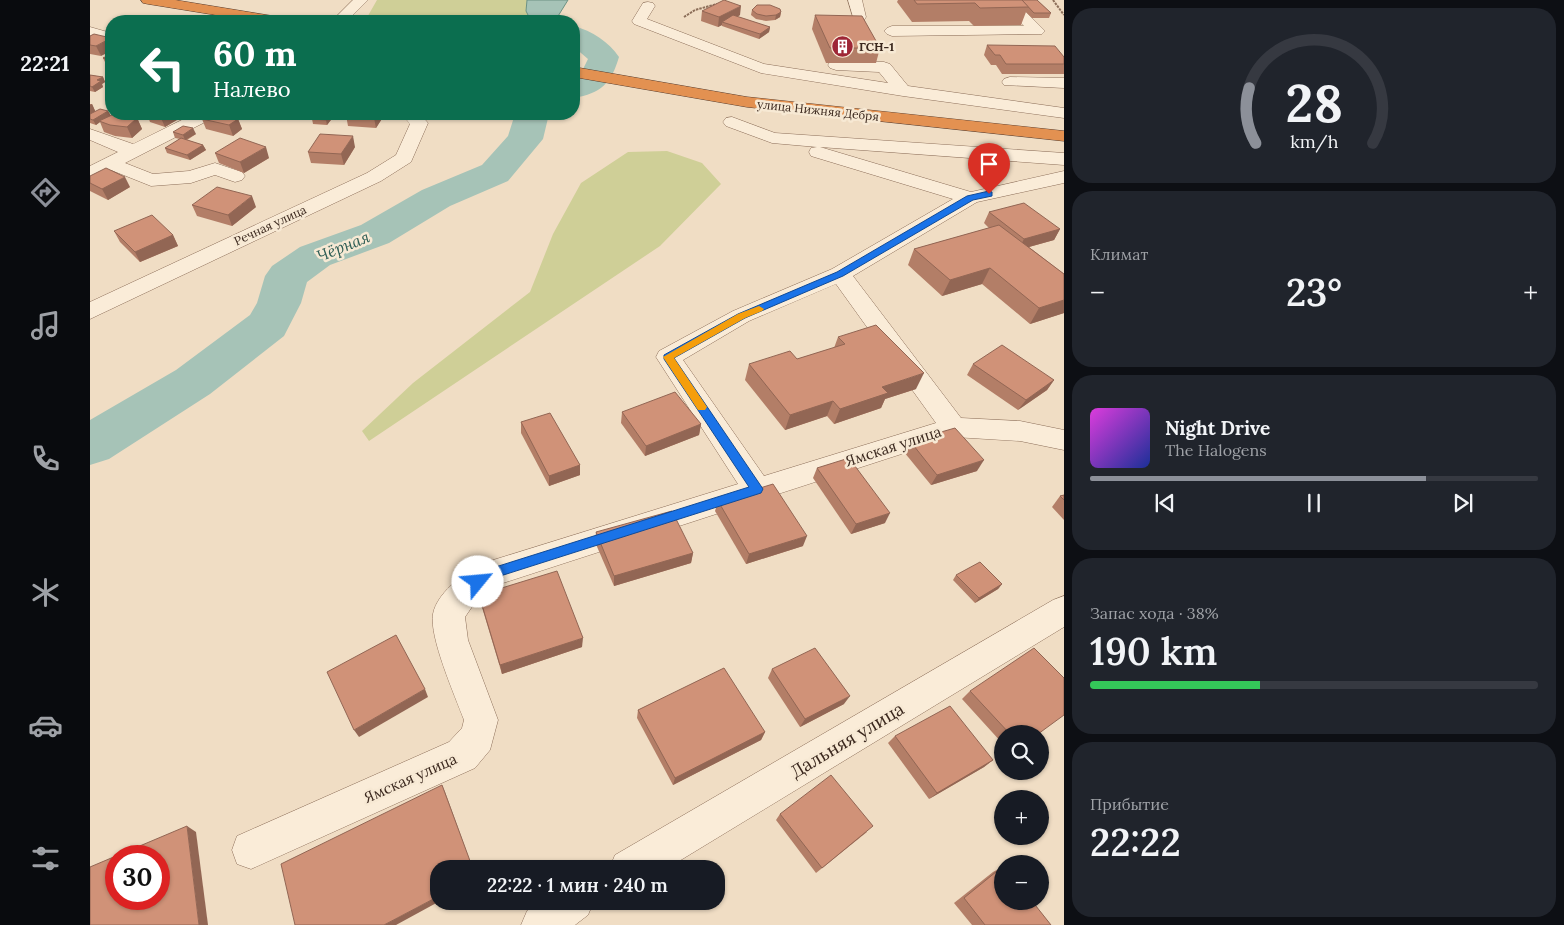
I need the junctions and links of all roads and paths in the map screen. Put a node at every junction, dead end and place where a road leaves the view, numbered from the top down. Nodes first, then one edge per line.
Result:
1 (148, 0) edge
2 (361, 0) edge
3 (855, 0) edge
4 (1006, 0) edge
5 (1053, 0) edge
6 (723, 3) edge
7 (648, 6) dead end
8 (242, 15) edge
9 (345, 15) edge
10 (1064, 15) edge
11 (860, 17) edge
12 (663, 30) junction
13 (892, 31) dead end
14 (90, 32) edge
15 (105, 36) edge
16 (822, 65) dead end
17 (580, 73) edge
18 (1010, 82) dead end
19 (1064, 83) edge
20 (903, 91) junction
21 (1064, 113) edge
22 (195, 120) edge
23 (416, 120) edge
24 (732, 122) dead end
25 (90, 134) edge
26 (1064, 136) edge
27 (772, 138) junction
28 (133, 151) junction
29 (1064, 159) edge
30 (110, 163) junction
31 (90, 173) edge
32 (235, 176) edge
33 (1064, 177) edge
34 (970, 198) junction
35 (840, 274) junction
36 (90, 311) edge
37 (954, 427) junction
38 (1064, 440) edge
39 (757, 489) junction
40 (1064, 610) edge
41 (251, 850) dead end
42 (644, 860) edge
43 (562, 910) edge
44 (541, 925) edge

1 - 8 highway
2 - 9 street
3 - 11 street
4 - 13 street
5 - 10 path
6 - 12 path
7 - 12 street
12 - 20 street
14 - 15 street
16 - 20 street
17 - 26 highway, улица Нижняя Дебря
18 - 19 street
20 - 21 street
22 - 28 street
23 - 36 street, Речная улица
24 - 27 street
25 - 28 street
27 - 29 street
27 - 34 street
28 - 30 street
30 - 31 street
30 - 32 street
33 - 34 street
34 - 35 street
35 - 37 street
35 - 39 street
37 - 38 street, Ямская улица
37 - 39 street, Ямская улица
39 - 41 street, Ямская улица
40 - 42 street, Дальняя улица
43 - 44 street

